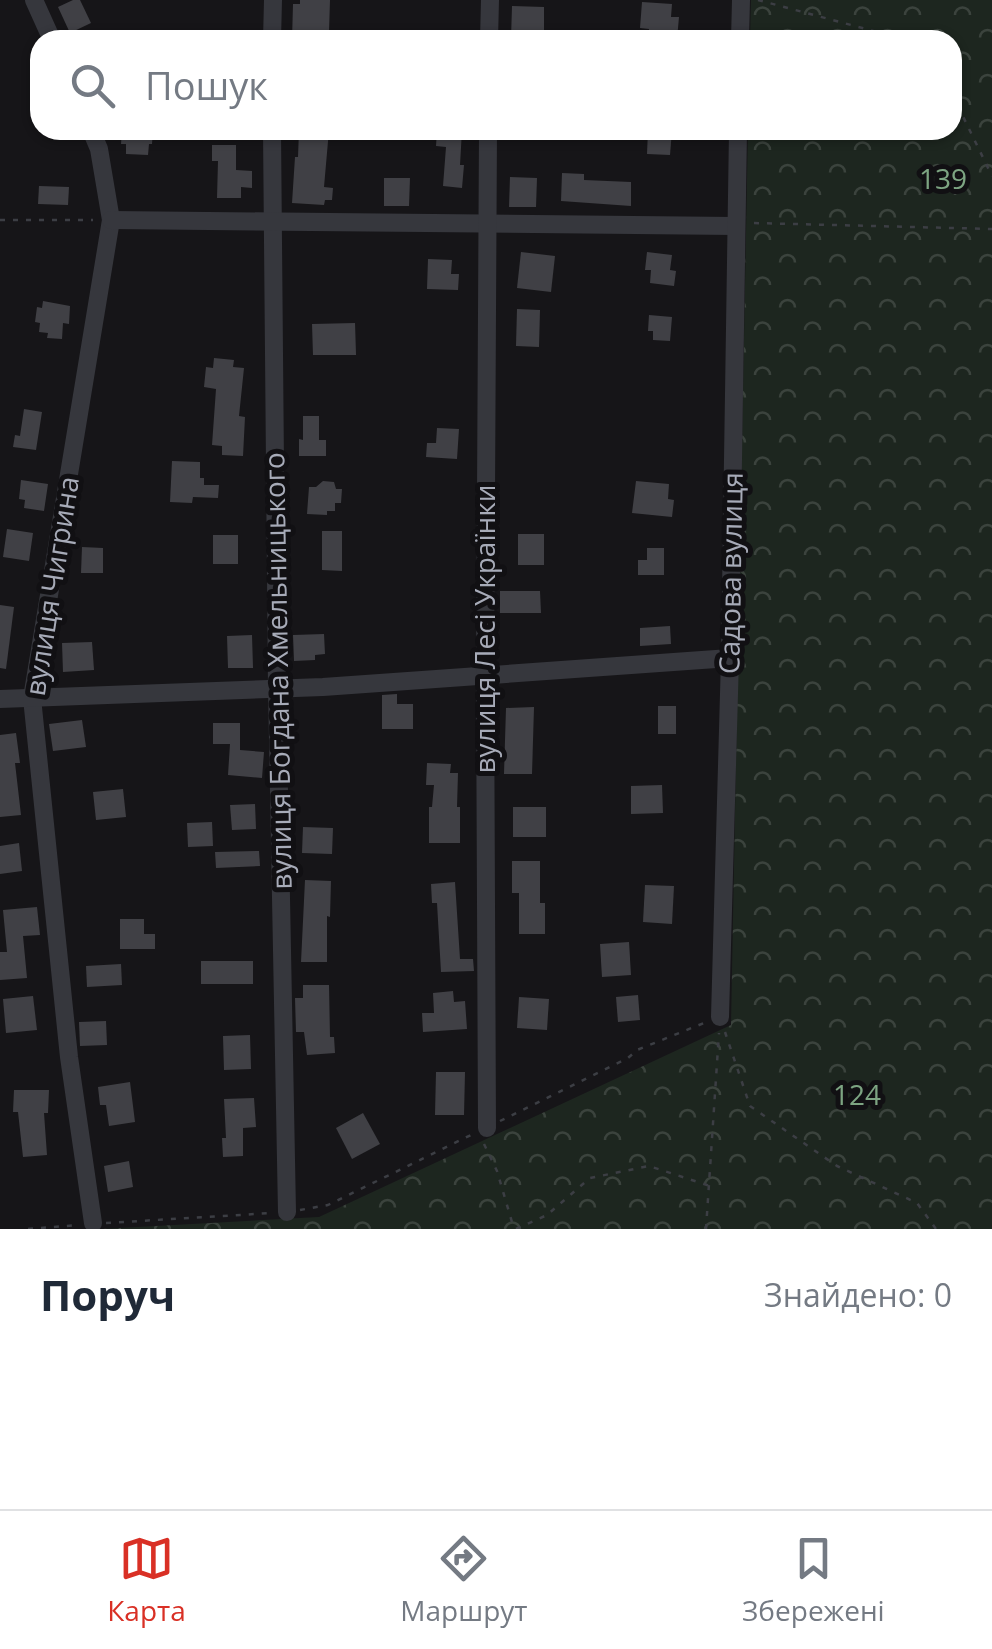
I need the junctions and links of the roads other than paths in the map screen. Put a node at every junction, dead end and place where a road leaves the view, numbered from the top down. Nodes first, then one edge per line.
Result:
1 (34, 0) edge
2 (272, 0) edge
3 (490, 0) edge
4 (741, 0) edge
5 (48, 30) edge
6 (272, 30) edge
7 (489, 30) edge
8 (740, 30) edge
9 (95, 140) edge
10 (272, 140) edge
11 (488, 140) edge
12 (738, 140) edge
13 (111, 220) junction
14 (271, 222) junction
15 (486, 224) junction
16 (735, 226) junction
17 (730, 658) junction
18 (485, 676) junction
19 (278, 688) junction
20 (32, 698) junction
21 (0, 699) edge
22 (720, 1017) road end
23 (487, 1128) road end
24 (287, 1212) road end
25 (94, 1224) road end

1 - 5 street
2 - 6 street
3 - 7 street
4 - 8 street
9 - 13 street, вулиця Чигрина
10 - 14 street, вулиця Богдана Хмельницького
11 - 15 street, вулиця Лесі Українки
12 - 16 street, Садова вулиця
13 - 14 street
13 - 20 street, вулиця Чигрина
14 - 15 street
14 - 19 street, вулиця Богдана Хмельницького
15 - 16 street
15 - 18 street, вулиця Лесі Українки
16 - 17 street, Садова вулиця
17 - 18 street
17 - 22 street, Садова вулиця
18 - 19 street
18 - 23 street, вулиця Лесі Українки
19 - 20 street
19 - 24 street, вулиця Богдана Хмельницького
20 - 21 street
20 - 25 street, вулиця Чигрина

